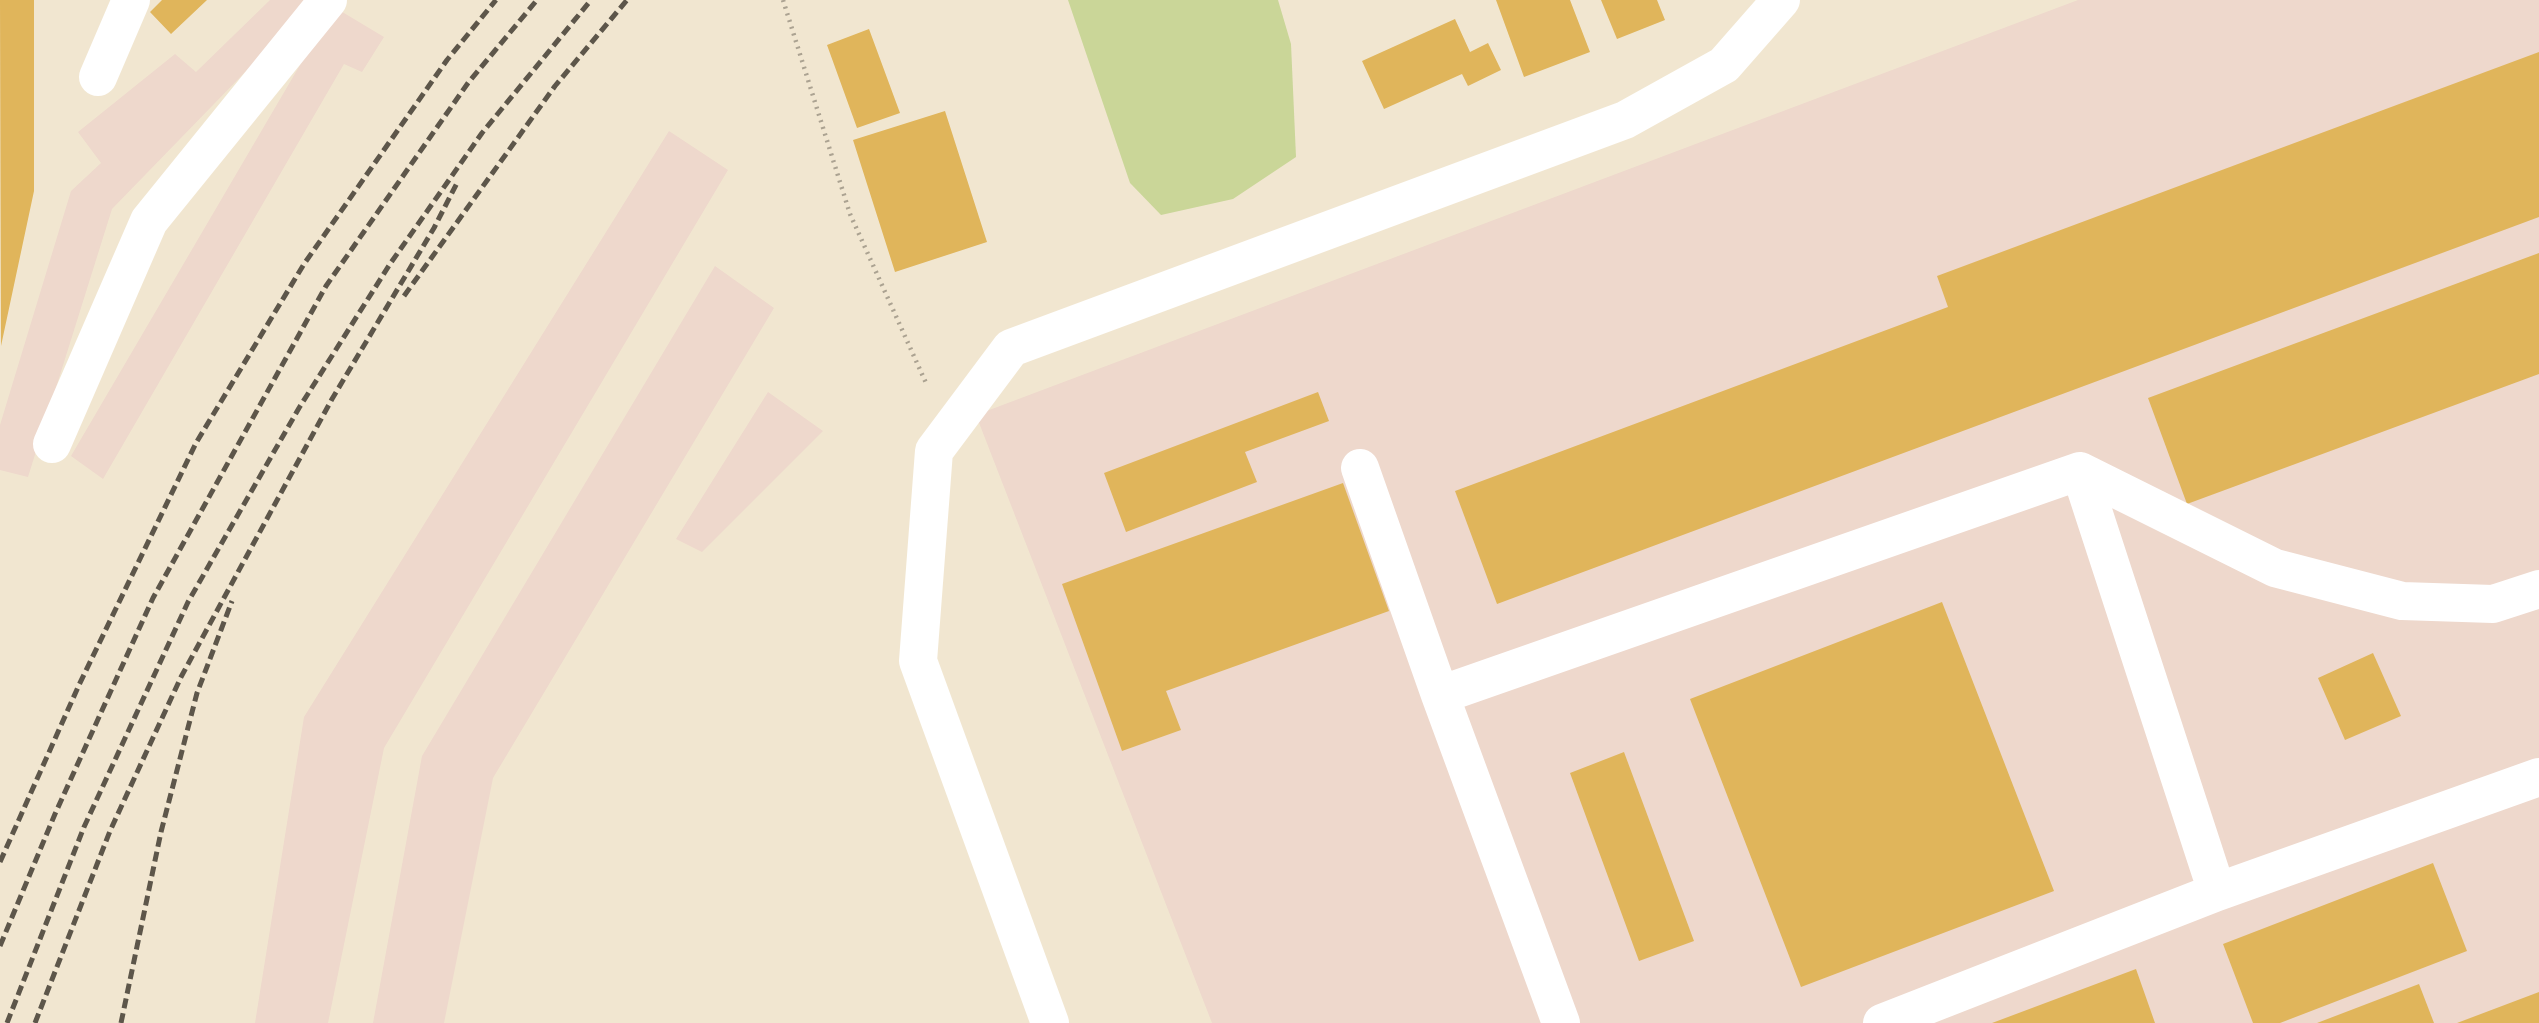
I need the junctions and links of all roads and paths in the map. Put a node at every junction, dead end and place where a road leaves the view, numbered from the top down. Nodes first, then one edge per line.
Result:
1 (131, 0) edge
2 (328, 0) edge
3 (783, 0) edge
4 (1782, 0) edge
5 (98, 77) dead end
6 (926, 383) dead end
7 (52, 444) dead end
8 (1360, 468) dead end
9 (2080, 471) junction
10 (2539, 589) edge
11 (1440, 695) junction
12 (2539, 777) edge
13 (2217, 892) junction
14 (1050, 1023) edge
15 (1561, 1023) edge
16 (1882, 1023) edge

1 - 5 street
2 - 7 street
3 - 6 path
4 - 14 street
8 - 11 street
9 - 10 street
9 - 11 street
9 - 13 street
11 - 15 street
12 - 13 street
13 - 16 street

